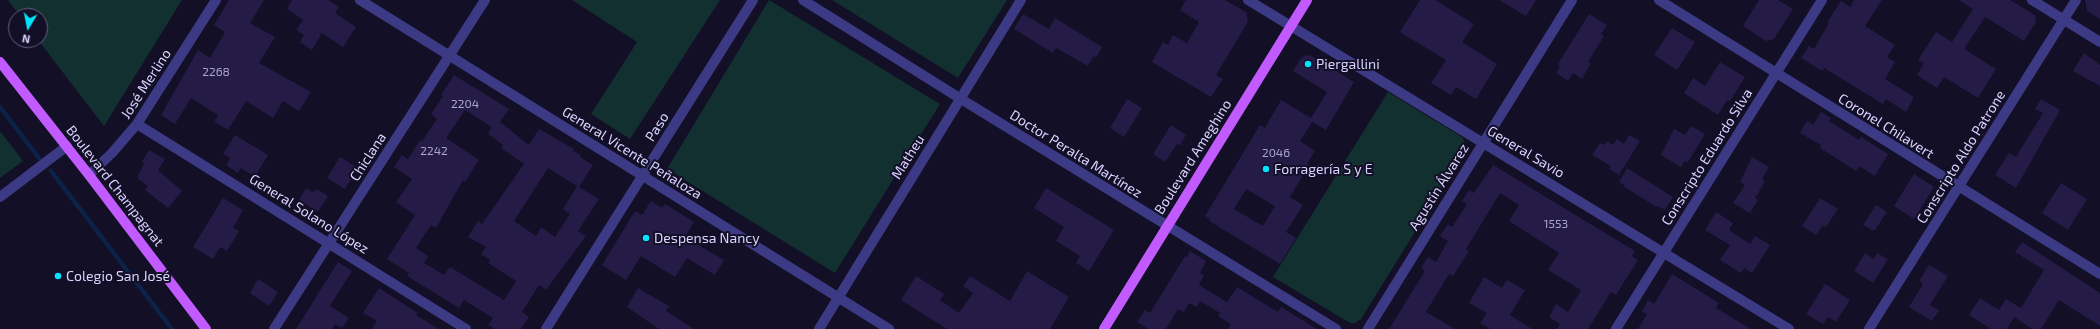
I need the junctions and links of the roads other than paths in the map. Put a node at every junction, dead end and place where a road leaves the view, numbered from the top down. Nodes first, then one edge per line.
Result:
1 (216, 0) edge
2 (360, 0) edge
3 (486, 0) edge
4 (753, 0) edge
5 (803, 0) edge
6 (1022, 0) edge
7 (1248, 0) edge
8 (1307, 0) edge
9 (1572, 0) edge
10 (1659, 0) edge
11 (1822, 0) edge
12 (2032, 0) edge
13 (2076, 0) edge
14 (2064, 20) junction
15 (1291, 26) junction
16 (2100, 42) edge
17 (450, 56) junction
18 (0, 62) edge
19 (1775, 73) junction
20 (961, 99) junction
21 (137, 124) junction
22 (1483, 143) junction
23 (67, 146) junction
24 (89, 175) junction
25 (643, 176) junction
26 (1958, 188) junction
27 (0, 197) edge
28 (1168, 226) junction
29 (330, 243) junction
30 (1664, 252) junction
31 (2100, 274) edge
32 (837, 298) junction
33 (206, 329) edge
34 (274, 329) edge
35 (466, 329) edge
36 (546, 329) edge
37 (819, 329) edge
38 (889, 329) edge
39 (1104, 329) edge
40 (1336, 329) edge
41 (1368, 329) edge
42 (1616, 329) edge
43 (1789, 329) edge
44 (1869, 329) edge

1 - 21 street, José Merlino
2 - 17 street, General Vicente Peñaloza
3 - 17 street, Chiclana
4 - 25 street, Paso
5 - 20 street, Doctor Peralta Martínez
6 - 20 street, Matheu
7 - 15 street, General Savio
8 - 15 main road, Boulevard Ameghino
9 - 22 street, Agustín Álvarez
10 - 19 street, Coronel Chilavert
11 - 19 street, Conscripto Eduardo Silva
12 - 14 street
13 - 14 street, Conscripto Aldo Patrone
14 - 16 street
14 - 26 street, Conscripto Aldo Patrone
15 - 22 street, General Savio
15 - 28 main road, Boulevard Ameghino
17 - 25 street, General Vicente Peñaloza
17 - 29 street, Chiclana
18 - 23 main road, Boulevard Champagnat
19 - 26 street, Coronel Chilavert
19 - 30 street, Conscripto Eduardo Silva
20 - 28 street, Doctor Peralta Martínez
20 - 32 street, Matheu
21 - 24 street, José Merlino
21 - 29 street, General Solano López
22 - 30 street, General Savio
22 - 41 street, Agustín Álvarez
23 - 24 main road, Boulevard Champagnat
23 - 27 street
24 - 33 main road, Boulevard Champagnat
25 - 32 street, General Vicente Peñaloza
25 - 36 street, Paso
26 - 31 street, Coronel Chilavert
26 - 44 street, Conscripto Aldo Patrone
28 - 39 main road, Boulevard Ameghino
28 - 40 street, Doctor Peralta Martínez
29 - 34 street, Chiclana
29 - 35 street, General Solano López
30 - 42 street, Conscripto Eduardo Silva
30 - 43 street, General Savio
32 - 37 street, Matheu
32 - 38 street, General Vicente Peñaloza

